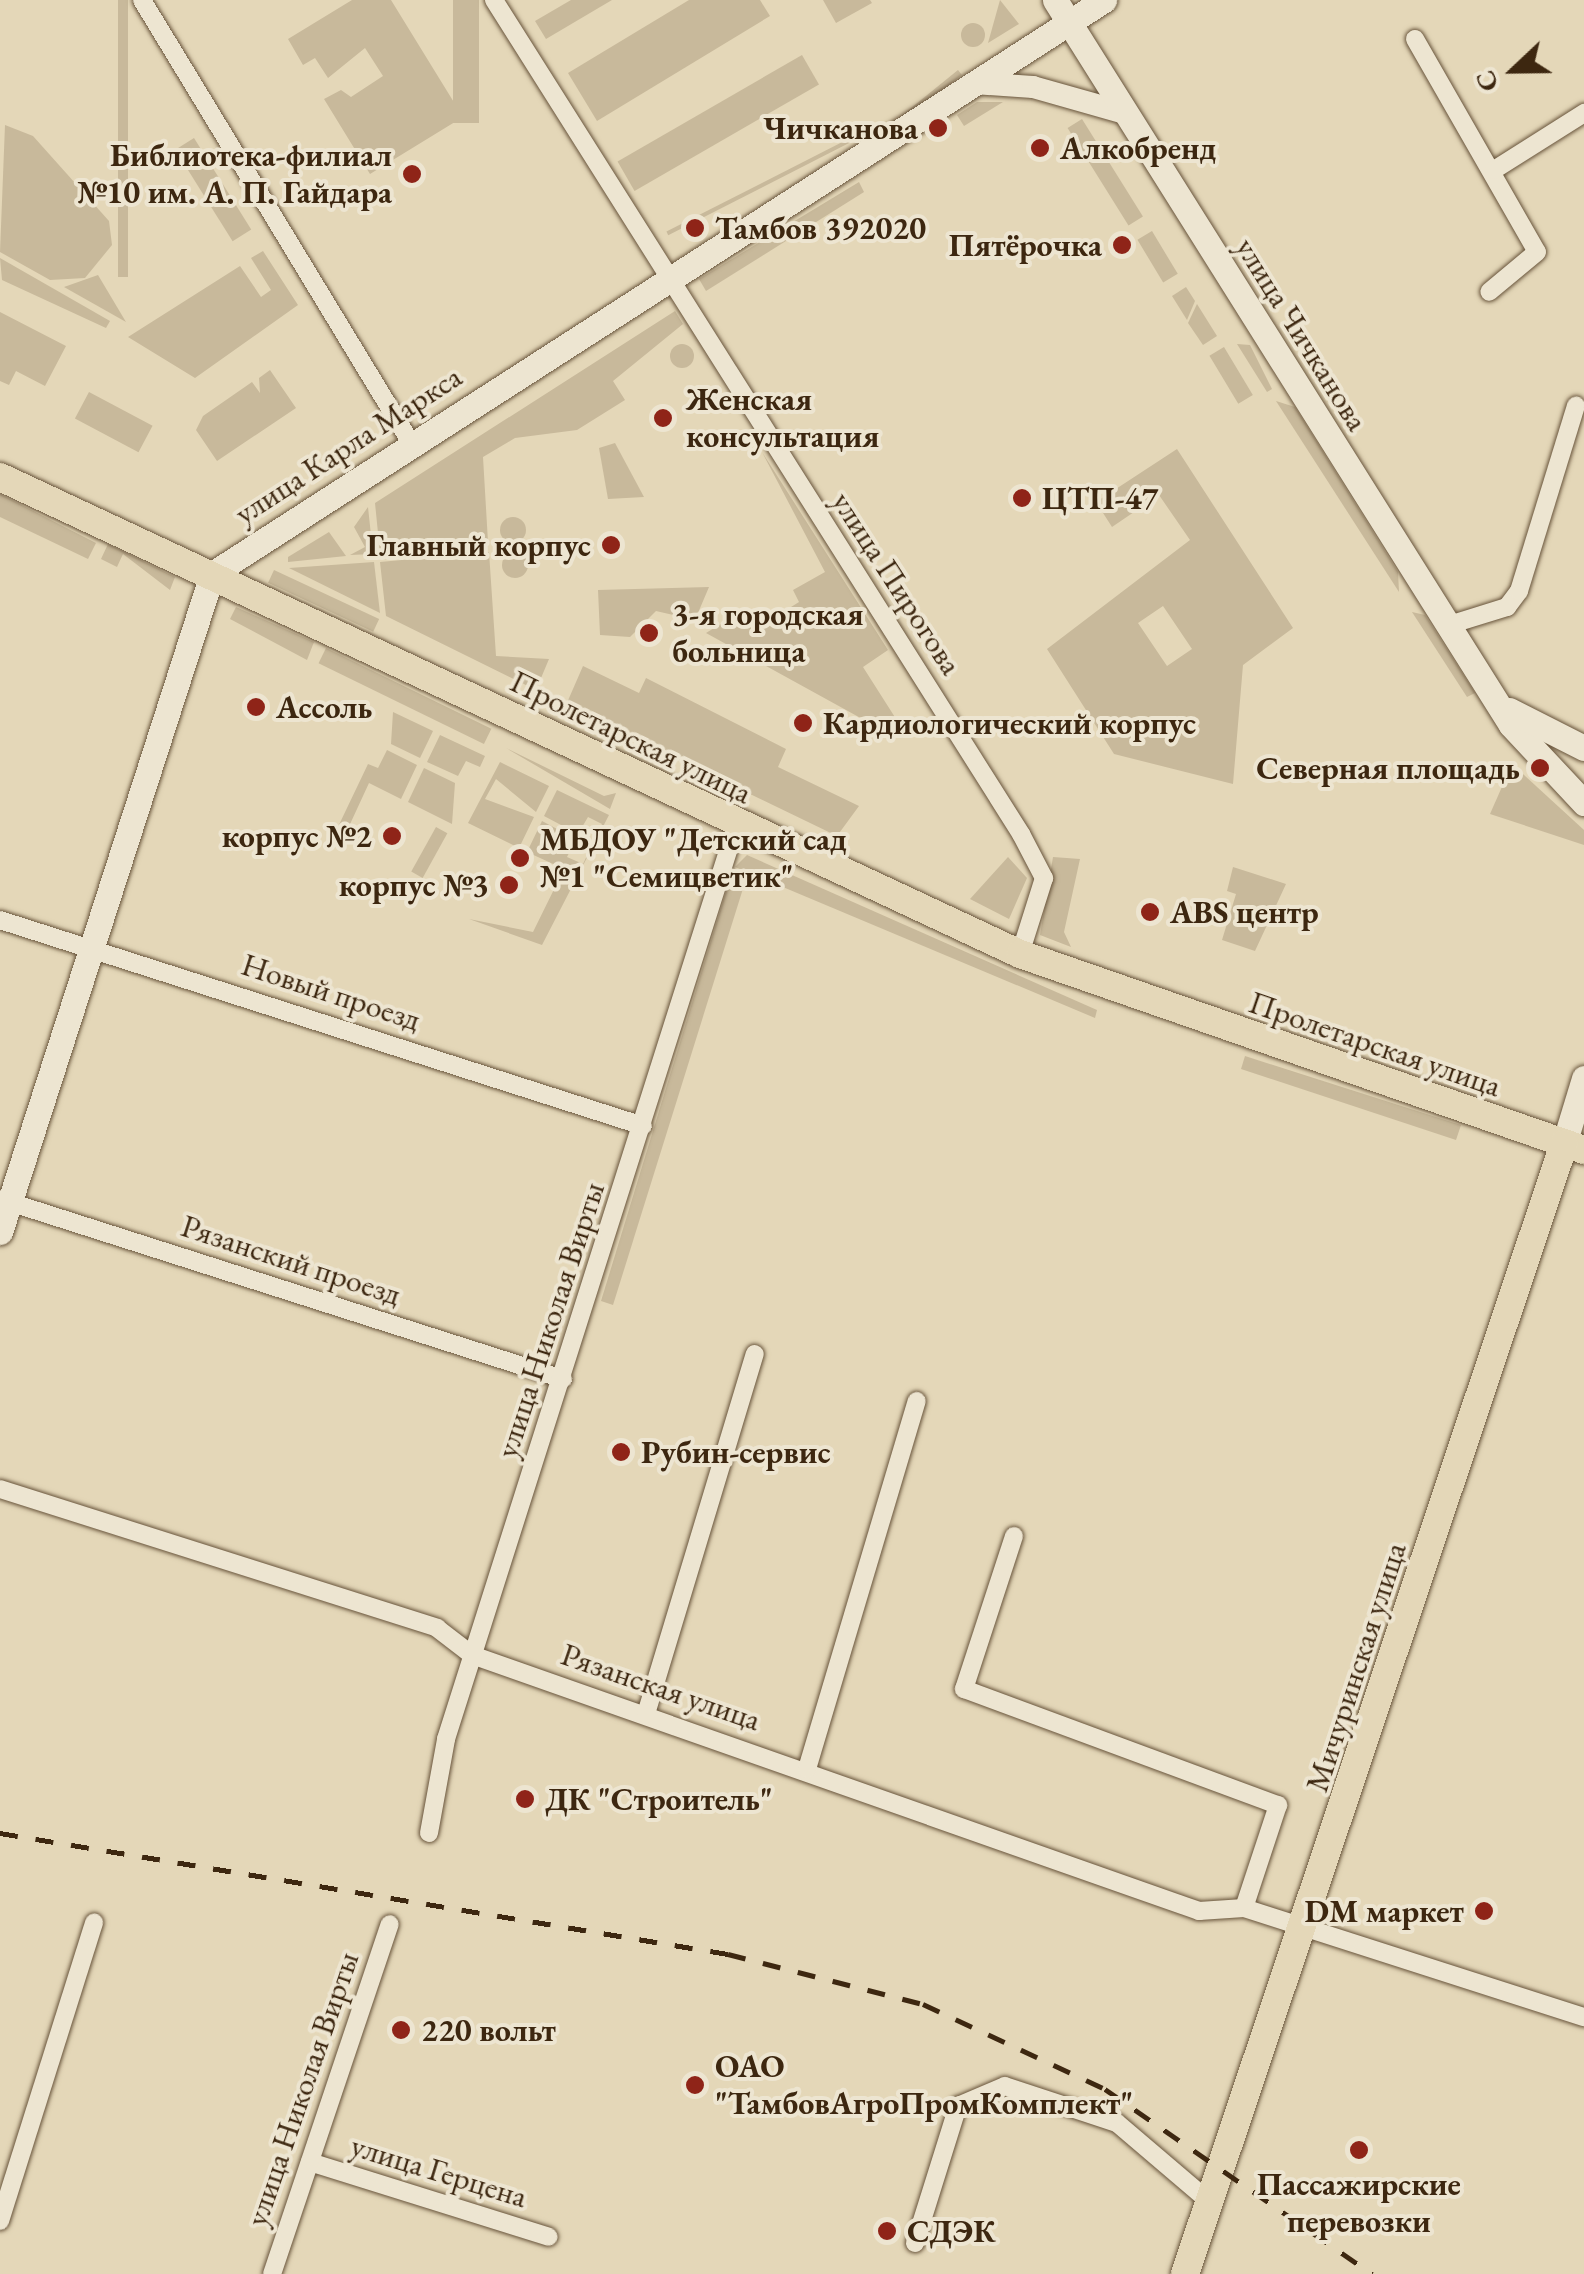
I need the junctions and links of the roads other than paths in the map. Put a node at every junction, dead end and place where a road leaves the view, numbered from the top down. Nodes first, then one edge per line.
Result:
1 (142, 0) edge
2 (494, 0) edge
3 (1055, 0) edge
4 (1104, 0) edge
5 (1069, 22) junction
6 (1415, 39) dead end
7 (974, 84) junction
8 (1584, 112) edge
9 (1126, 113) junction
10 (1494, 170) junction
11 (662, 278) junction
12 (1489, 292) dead end
13 (1576, 406) dead end
14 (411, 443) junction
15 (0, 477) edge
16 (212, 574) junction
17 (1449, 624) junction
18 (1498, 699) junction
19 (1584, 748) edge
20 (1584, 803) edge
21 (736, 826) junction
22 (0, 920) edge
23 (89, 945) junction
24 (1020, 954) junction
25 (1584, 1078) edge
26 (643, 1126) junction
27 (1574, 1147) edge
28 (5, 1200) edge
29 (0, 1232) edge
30 (755, 1354) dead end
31 (563, 1379) junction
32 (917, 1401) dead end
33 (0, 1489) edge
34 (1014, 1536) dead end
35 (472, 1655) junction
36 (646, 1714) junction
37 (807, 1769) junction
38 (429, 1832) dead end
39 (1244, 1908) junction
40 (94, 1922) dead end
41 (390, 1924) dead end
42 (1306, 1930) junction
43 (1584, 2017) edge
44 (310, 2162) junction
45 (1210, 2202) junction
46 (0, 2221) edge
47 (549, 2237) dead end
48 (915, 2243) dead end
49 (272, 2274) edge
50 (1185, 2274) edge

1 - 14 street
2 - 11 street, улица Пирогова
3 - 5 main road, улица Чичканова
4 - 5 main road, улица Карла Маркса
5 - 7 main road, улица Карла Маркса
5 - 9 main road, улица Чичканова
6 - 10 street
7 - 9 street
7 - 11 main road, улица Карла Маркса
8 - 10 street
9 - 17 main road, улица Чичканова
10 - 12 street
11 - 14 main road, улица Карла Маркса
11 - 24 street, улица Пирогова
13 - 17 street
14 - 16 main road, улица Карла Маркса
15 - 16 main road, Пролетарская улица
16 - 21 main road, Пролетарская улица
16 - 23 main road
17 - 18 main road, улица Чичканова
18 - 19 main road
18 - 20 main road
21 - 24 main road, Пролетарская улица
21 - 26 street, улица Николая Вирты
22 - 23 street, Новый проезд
23 - 26 street, Новый проезд
23 - 28 main road
24 - 27 main road, Пролетарская улица
25 - 27 main road, Мичуринская улица
26 - 31 street, улица Николая Вирты
27 - 42 main road, Мичуринская улица
28 - 29 main road
28 - 31 street, Рязанский проезд
30 - 36 street
31 - 35 street, улица Николая Вирты
32 - 37 street
33 - 35 street, Рязанская улица
34 - 39 street
35 - 36 street, Рязанская улица
35 - 38 street, улица Николая Вирты
36 - 37 street, Рязанская улица
37 - 39 street, Рязанская улица
39 - 42 street, Рязанская улица
40 - 46 street
41 - 44 street, улица Николая Вирты
42 - 43 street, Рязанская улица
42 - 45 main road, Мичуринская улица
44 - 47 street, улица Герцена
44 - 49 street, улица Николая Вирты
45 - 48 street
45 - 50 main road, Мичуринская улица

